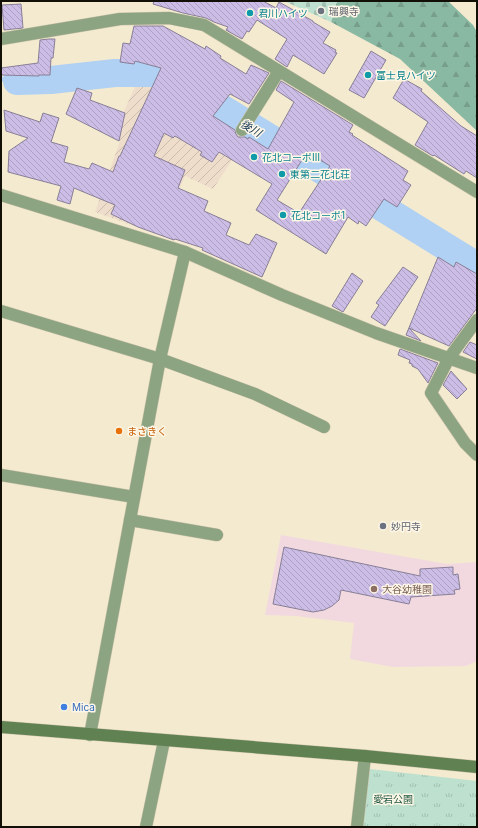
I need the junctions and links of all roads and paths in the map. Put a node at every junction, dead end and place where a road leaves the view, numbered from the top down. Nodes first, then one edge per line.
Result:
1 (1, 39) edge
2 (279, 71) junction
3 (242, 130) dead end
4 (477, 192) edge
5 (1, 195) edge
6 (185, 252) junction
7 (1, 311) edge
8 (477, 320) edge
9 (449, 358) junction
10 (160, 359) junction
11 (477, 368) edge
12 (324, 427) dead end
13 (477, 455) edge
14 (1, 475) edge
15 (134, 497) junction
16 (130, 520) junction
17 (217, 535) dead end
18 (1, 728) edge
19 (90, 735) junction
20 (164, 740) junction
21 (365, 756) junction
22 (477, 767) edge
23 (146, 827) edge
24 (357, 827) edge

1 - 2 street
2 - 3 street
2 - 4 street
5 - 6 street
6 - 9 street
6 - 10 street
7 - 10 street
8 - 9 street
9 - 11 street
9 - 13 street
10 - 12 street
10 - 15 street
14 - 15 street
15 - 16 street
16 - 17 street
16 - 19 street
18 - 19 street
19 - 20 street
20 - 21 street
20 - 23 street
21 - 22 street
21 - 24 street

